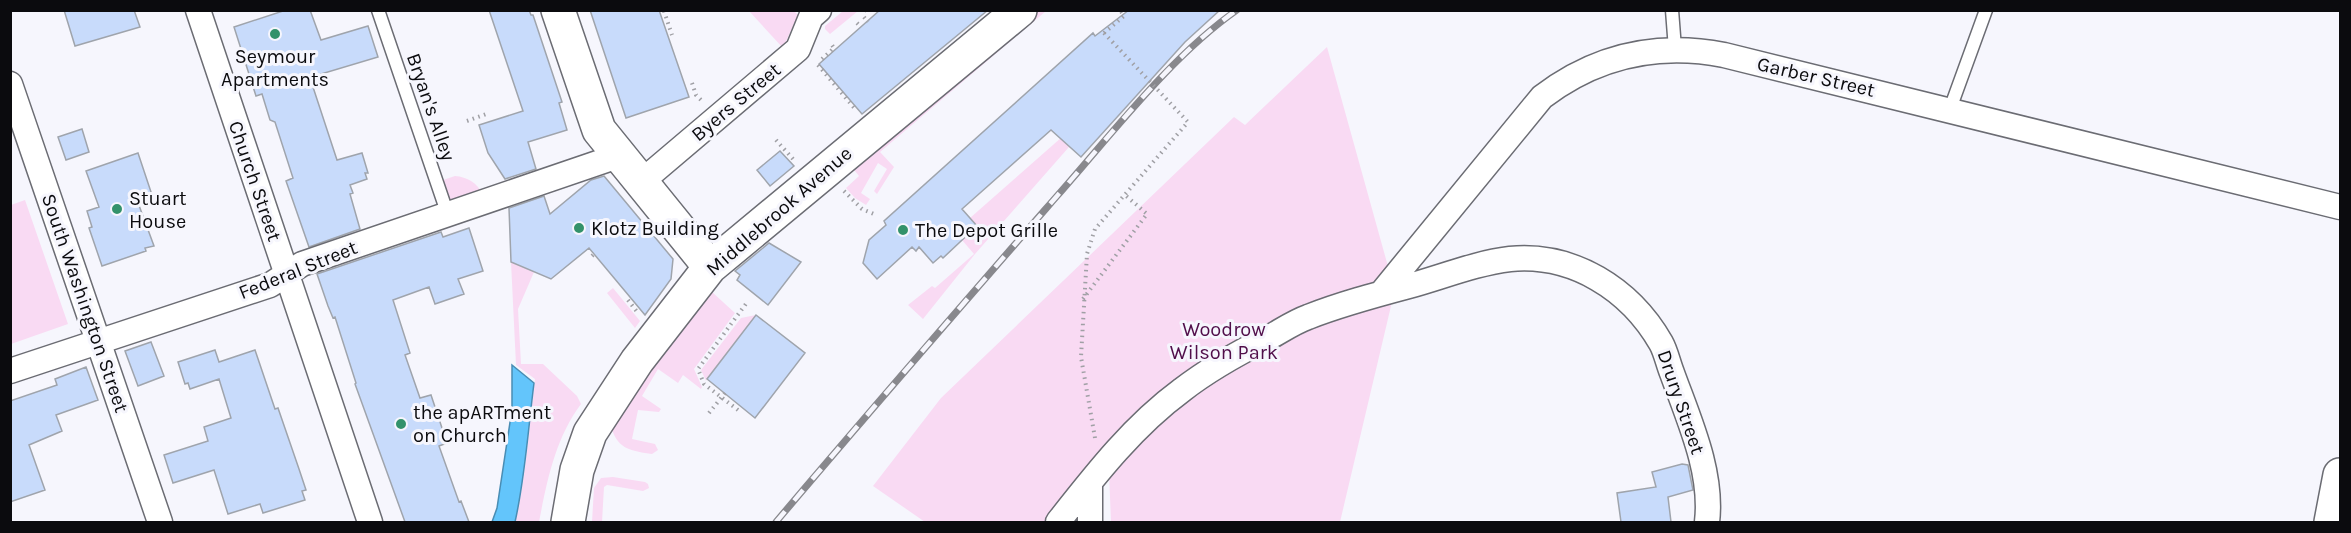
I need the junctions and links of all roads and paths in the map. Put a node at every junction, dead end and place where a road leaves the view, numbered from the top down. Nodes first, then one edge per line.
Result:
1 (198, 10) edge
2 (378, 10) edge
3 (558, 10) edge
4 (819, 10) edge
5 (1020, 10) edge
6 (1120, 10) edge
7 (1672, 10) edge
8 (1986, 10) edge
9 (664, 11) edge
10 (672, 35) dead end
11 (832, 45) dead end
12 (1675, 49) junction
13 (825, 56) dead end
14 (818, 65) dead end
15 (692, 83) dead end
16 (10, 84) edge
17 (696, 95) dead end
18 (1950, 109) junction
19 (489, 113) dead end
20 (861, 116) dead end
21 (467, 121) dead end
22 (776, 140) dead end
23 (618, 156) junction
24 (793, 159) dead end
25 (640, 183) junction
26 (1124, 194) junction
27 (2340, 207) edge
28 (862, 209) dead end
29 (874, 214) dead end
30 (447, 215) junction
31 (710, 267) junction
32 (286, 274) junction
33 (1383, 291) junction
34 (1083, 299) junction
35 (628, 300) dead end
36 (748, 301) dead end
37 (644, 320) dead end
38 (98, 341) junction
39 (10, 371) edge
40 (723, 396) junction
41 (738, 410) dead end
42 (709, 413) dead end
43 (2340, 475) edge
44 (1095, 476) junction
45 (160, 522) edge
46 (370, 522) edge
47 (568, 522) edge
48 (1058, 522) edge
49 (1090, 522) edge
50 (1707, 522) edge
51 (2331, 522) edge

1 - 32 street, Church Street
2 - 30 lane, Bryan's Alley
3 - 23 main road
4 - 25 street, Byers Street
5 - 31 main road, Middlebrook Avenue
6 - 26 path, bridge
7 - 12 lane
8 - 18 lane
9 - 10 path
11 - 13 path
12 - 18 street, Garber Street
12 - 33 street, Garber Street
14 - 20 path
15 - 17 path
16 - 38 street, South Washington Street
18 - 27 street, Garber Street
19 - 21 path
22 - 24 path
23 - 25 main road
23 - 30 street, Federal Street
25 - 31 main road
26 - 34 path
26 - 34 path
28 - 29 path
30 - 32 street, Federal Street
31 - 47 main road, Middlebrook Avenue
32 - 38 street, Federal Street
32 - 46 street, Church Street
33 - 44 street, Drury Street
33 - 50 street, Drury Street
34 - 44 path
35 - 37 path
36 - 40 path
38 - 39 street, Federal Street
38 - 45 street, South Washington Street
40 - 41 path
40 - 42 path
43 - 51 main road
44 - 48 street, Drury Street
44 - 49 street

